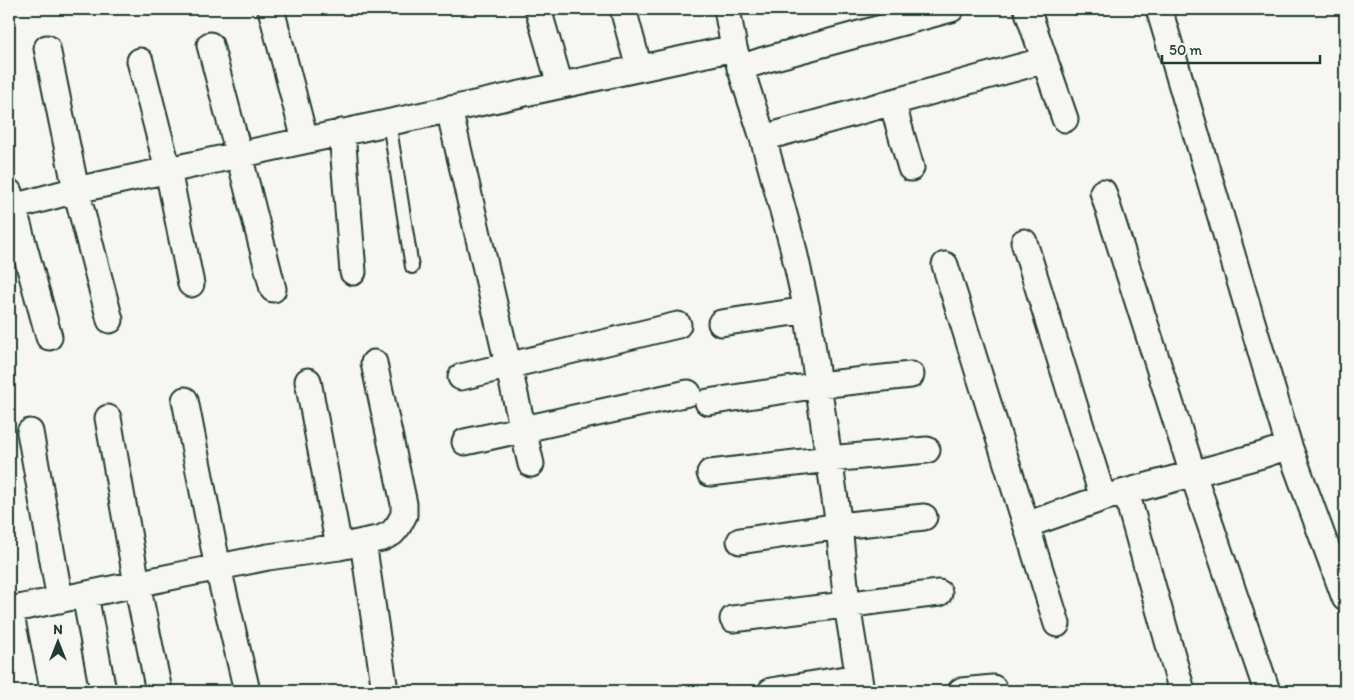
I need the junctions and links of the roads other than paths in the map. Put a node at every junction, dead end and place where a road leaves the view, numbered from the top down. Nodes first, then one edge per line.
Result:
1 (271, 9) edge
2 (538, 9) edge
3 (623, 9) edge
4 (726, 9) edge
5 (951, 9) edge
6 (1026, 9) edge
7 (1159, 9) edge
8 (210, 45) dead end
9 (47, 48) dead end
10 (737, 58) junction
11 (1045, 60) junction
12 (140, 61) dead end
13 (639, 68) junction
14 (560, 85) junction
15 (892, 102) junction
16 (449, 109) junction
17 (1065, 119) dead end
18 (389, 122) junction
19 (342, 132) junction
20 (763, 138) junction
21 (305, 140) junction
22 (239, 155) junction
23 (911, 168) dead end
24 (168, 170) junction
25 (76, 190) junction
26 (1103, 192) dead end
27 (10, 202) edge
28 (1024, 242) dead end
29 (945, 265) dead end
30 (412, 267) dead end
31 (353, 272) dead end
32 (190, 284) dead end
33 (273, 289) dead end
34 (807, 310) junction
35 (110, 320) dead end
36 (721, 323) dead end
37 (678, 325) dead end
38 (49, 337) dead end
39 (374, 363) dead end
40 (508, 366) junction
41 (912, 375) dead end
42 (461, 377) dead end
43 (308, 381) dead end
44 (819, 385) junction
45 (185, 400) dead end
46 (108, 418) dead end
47 (522, 429) junction
48 (30, 432) dead end
49 (465, 442) dead end
50 (1290, 446) junction
51 (927, 450) dead end
52 (829, 459) junction
53 (531, 464) dead end
54 (710, 473) dead end
55 (1193, 474) junction
56 (1115, 495) junction
57 (924, 517) dead end
58 (1026, 525) junction
59 (839, 526) junction
60 (740, 541) dead end
61 (363, 542) junction
62 (339, 547) junction
63 (1340, 567) edge
64 (218, 568) junction
65 (138, 584) junction
66 (938, 593) dead end
67 (85, 595) junction
68 (1345, 598) edge
69 (60, 600) junction
70 (848, 605) junction
71 (10, 610) edge
72 (733, 619) dead end
73 (1057, 624) dead end
74 (860, 684) edge
75 (992, 688) dead end
76 (26, 691) edge
77 (103, 691) edge
78 (159, 691) edge
79 (247, 691) edge
80 (386, 691) edge
81 (771, 691) edge
82 (961, 691) edge
83 (1182, 691) edge
84 (1267, 691) edge

1 - 21 street
2 - 14 street
3 - 13 street
4 - 10 street
5 - 10 street
6 - 11 street
7 - 50 street
8 - 22 street
9 - 25 street
10 - 13 street
10 - 20 street
11 - 15 street
11 - 17 street
12 - 24 street
13 - 14 street
14 - 16 street
15 - 20 street
15 - 23 street
16 - 18 street
16 - 40 street
18 - 19 street
18 - 30 lane
19 - 21 street
19 - 31 street
20 - 34 street
21 - 22 street
22 - 24 street
22 - 33 street
24 - 25 street
24 - 32 street
25 - 27 street
25 - 35 street
26 - 55 street
27 - 38 street
28 - 56 street
29 - 58 street
34 - 36 street
34 - 44 street
37 - 40 street
39 - 61 street
40 - 42 street
40 - 47 street
41 - 44 street
43 - 62 street
44 - 47 street
44 - 52 street
45 - 64 street
46 - 65 street
47 - 49 street
47 - 53 street
48 - 69 street
50 - 55 street
50 - 63 street
51 - 52 street
52 - 54 street
52 - 59 street
55 - 56 street
55 - 84 street
56 - 58 street
56 - 83 street
57 - 59 street
58 - 73 street
59 - 60 street
59 - 70 street
61 - 62 street
61 - 80 street
62 - 64 street
63 - 68 street
64 - 65 street
64 - 79 street
65 - 67 street
65 - 78 street
66 - 70 street
67 - 69 street
67 - 77 street
69 - 71 street
70 - 72 street
70 - 74 street
71 - 76 street
74 - 81 street
75 - 82 street

